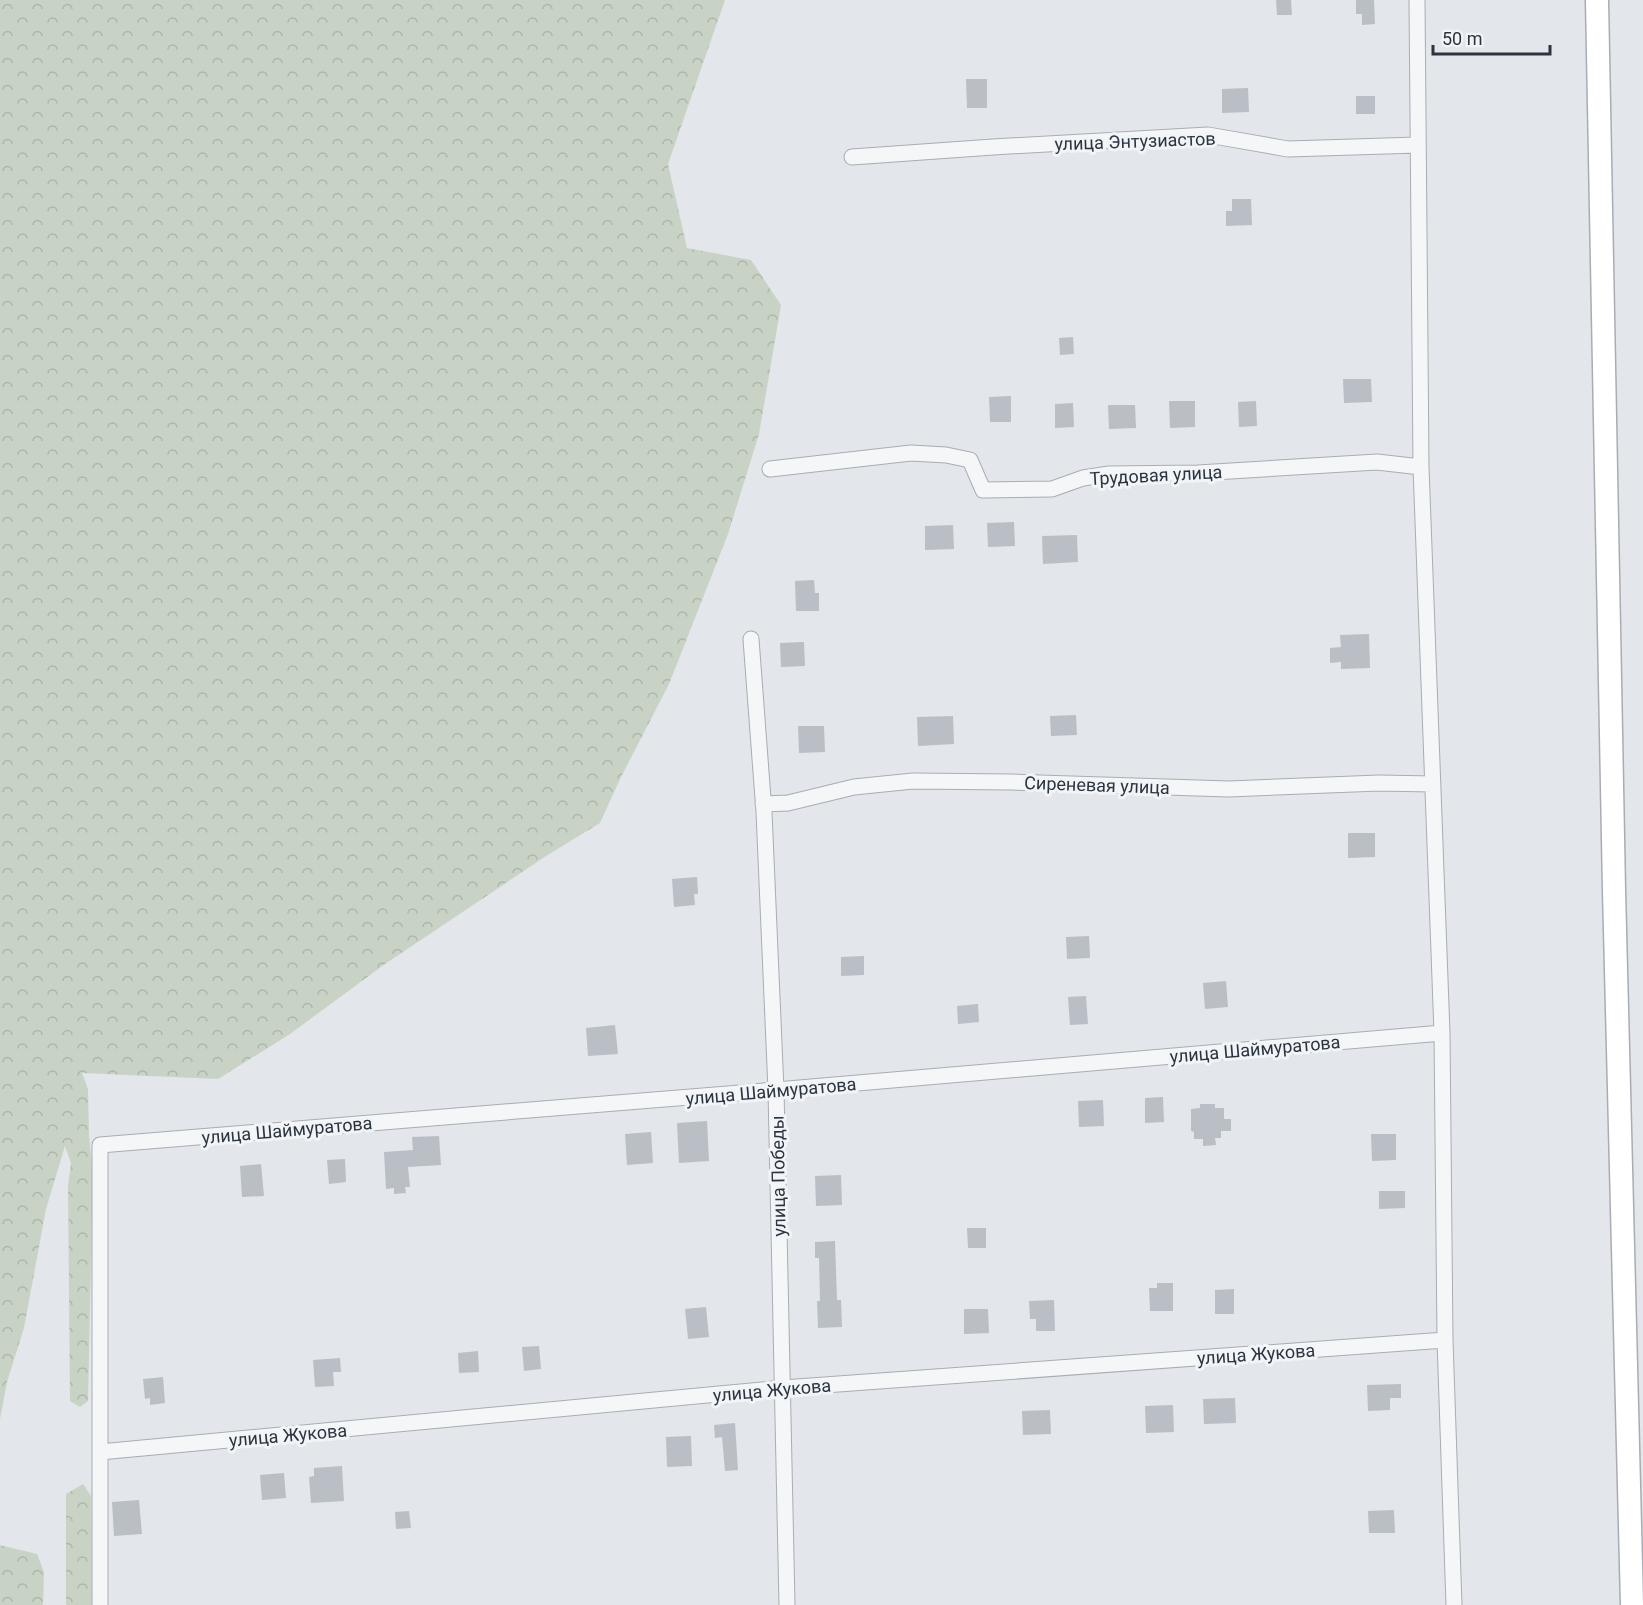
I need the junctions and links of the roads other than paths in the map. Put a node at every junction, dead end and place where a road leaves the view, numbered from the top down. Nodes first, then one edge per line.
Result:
1 (1417, 0) edge
2 (1597, 0) edge
3 (1419, 145) junction
4 (852, 157) dead end
5 (1421, 467) junction
6 (770, 469) dead end
7 (751, 639) dead end
8 (1433, 784) junction
9 (763, 804) junction
10 (1442, 1033) junction
11 (776, 1090) junction
12 (1445, 1340) junction
13 (783, 1388) junction
14 (100, 1452) junction
15 (100, 1605) edge
16 (787, 1605) edge
17 (1454, 1605) edge
18 (1632, 1605) edge

1 - 3 street
2 - 18 main road
3 - 4 street, улица Энтузиастов
3 - 5 street
5 - 6 street, Трудовая улица
5 - 8 street
7 - 9 street, улица Победы
8 - 9 street, Сиреневая улица
8 - 10 street
9 - 11 street, улица Победы
10 - 11 street, улица Шаймуратова
10 - 12 street
11 - 13 street, улица Победы
11 - 14 street, улица Шаймуратова
12 - 13 street, улица Жукова
12 - 17 street
13 - 14 street, улица Жукова
13 - 16 street, улица Победы
14 - 15 street

